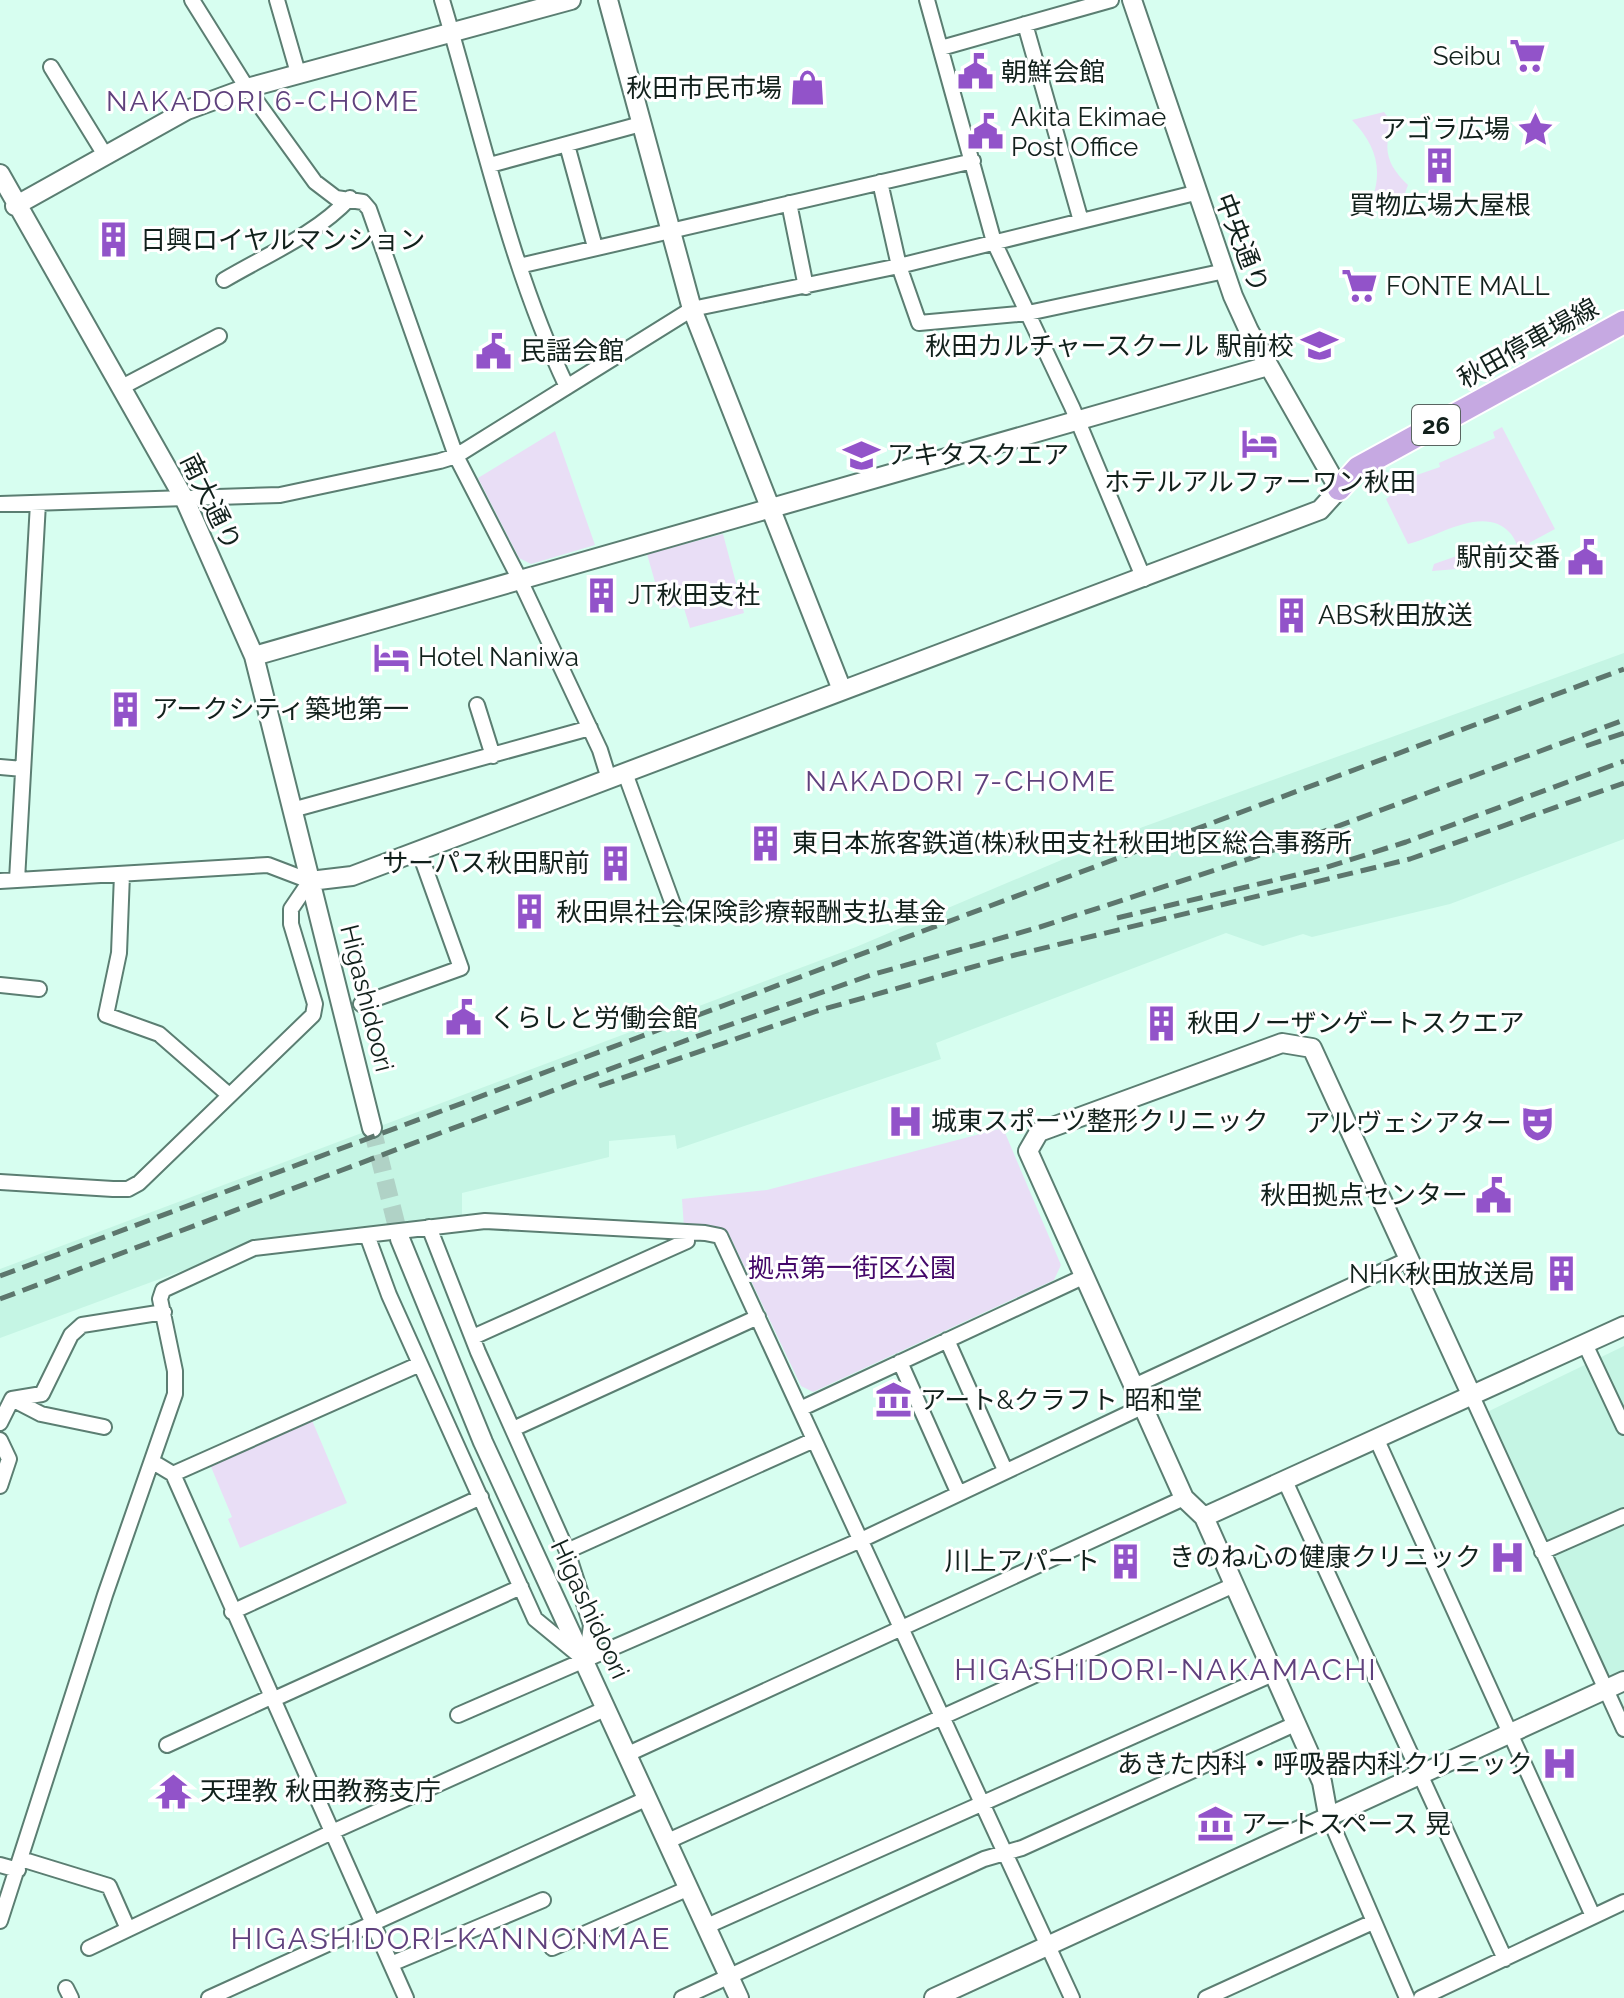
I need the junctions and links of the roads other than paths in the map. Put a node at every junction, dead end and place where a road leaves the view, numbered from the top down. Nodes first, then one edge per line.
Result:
1 (192, 0) edge
2 (277, 0) edge
3 (442, 0) edge
4 (571, 0) edge
5 (608, 0) edge
6 (927, 0) edge
7 (1111, 0) edge
8 (1132, 0) edge
9 (1025, 24) junction
10 (451, 33) junction
11 (941, 48) junction
12 (51, 67) dead end
13 (298, 73) junction
14 (247, 88) junction
15 (641, 124) junction
16 (567, 145) junction
17 (105, 155) junction
18 (973, 161) junction
19 (490, 165) junction
20 (0, 174) edge
21 (880, 182) junction
22 (1195, 193) junction
23 (350, 198) junction
24 (789, 203) junction
25 (8, 210) edge
26 (1081, 221) junction
27 (668, 230) junction
28 (994, 242) junction
29 (595, 247) junction
30 (519, 266) junction
31 (899, 266) junction
32 (1225, 271) junction
33 (224, 280) dead end
34 (806, 287) junction
35 (692, 309) junction
36 (1028, 313) junction
37 (1624, 322) edge
38 (219, 336) dead end
39 (1268, 366) junction
40 (567, 387) junction
41 (120, 388) junction
42 (1078, 423) junction
43 (456, 456) junction
44 (1339, 489) junction
45 (185, 500) junction
46 (38, 503) junction
47 (0, 504) edge
48 (772, 508) junction
49 (1144, 579) junction
50 (520, 580) junction
51 (254, 656) junction
52 (842, 690) junction
53 (477, 705) dead end
54 (590, 728) junction
55 (493, 756) junction
56 (0, 767) edge
57 (23, 769) junction
58 (617, 776) junction
59 (292, 810) junction
60 (419, 851) junction
61 (122, 874) junction
62 (17, 880) junction
63 (0, 881) edge
64 (310, 881) junction
65 (678, 918) dead end
66 (0, 985) edge
67 (39, 989) dead end
68 (361, 1004) dead end
69 (229, 1095) junction
70 (372, 1128) tunnel mouth
71 (0, 1182) edge
72 (429, 1227) junction
73 (686, 1232) junction
74 (367, 1235) junction
75 (400, 1239) tunnel mouth
76 (1409, 1259) junction
77 (1083, 1277) junction
78 (164, 1312) junction
79 (758, 1317) junction
80 (1624, 1326) edge
81 (473, 1337) junction
82 (947, 1340) junction
83 (1585, 1344) junction
84 (900, 1362) junction
85 (420, 1364) junction
86 (1134, 1386) junction
87 (1471, 1394) junction
88 (12, 1399) junction
89 (1142, 1407) junction
90 (800, 1409) junction
91 (0, 1423) edge
92 (104, 1427) dead end
93 (1624, 1427) edge
94 (513, 1429) junction
95 (1376, 1438) junction
96 (0, 1440) edge
97 (814, 1440) junction
98 (153, 1462) junction
99 (1005, 1470) junction
100 (173, 1474) junction
101 (1285, 1481) junction
102 (0, 1486) edge
103 (958, 1492) junction
104 (481, 1497) junction
105 (1184, 1498) junction
106 (1624, 1516) edge
107 (1204, 1517) junction
108 (861, 1540) junction
109 (567, 1551) junction
110 (1542, 1552) junction
111 (1234, 1585) junction
112 (521, 1587) junction
113 (232, 1612) junction
114 (902, 1629) junction
115 (586, 1662) junction
116 (1273, 1674) junction
117 (1624, 1681) edge
118 (1606, 1689) junction
119 (272, 1698) junction
120 (607, 1708) junction
121 (458, 1715) dead end
122 (943, 1718) junction
123 (1295, 1724) junction
124 (1624, 1729) edge
125 (1511, 1735) junction
126 (167, 1745) dead end
127 (628, 1754) junction
128 (1421, 1776) junction
129 (648, 1798) junction
130 (982, 1804) junction
131 (1328, 1815) junction
132 (332, 1832) junction
133 (668, 1841) junction
134 (1005, 1852) junction
135 (0, 1865) edge
136 (19, 1865) junction
137 (689, 1888) junction
138 (543, 1900) dead end
139 (1624, 1902) edge
140 (1593, 1916) junction
141 (0, 1921) edge
142 (372, 1921) junction
143 (1373, 1922) junction
144 (707, 1926) junction
145 (128, 1929) junction
146 (1048, 1946) junction
147 (89, 1948) dead end
148 (552, 1948) dead end
149 (1505, 1959) junction
150 (391, 1964) junction
151 (729, 1976) junction
152 (209, 1998) edge
153 (406, 1998) edge
154 (682, 1998) edge
155 (739, 1998) edge
156 (934, 1998) edge
157 (1072, 1998) edge
158 (1206, 1998) edge
159 (1407, 1998) edge
160 (1421, 1998) edge

1 - 14 street
2 - 13 street
3 - 10 street
4 - 10 street
5 - 15 street
6 - 11 street
7 - 9 street
8 - 22 street, 中央通り
9 - 11 street
9 - 26 street
10 - 13 street
10 - 19 street
11 - 18 street
12 - 17 street
13 - 14 street
14 - 17 street
14 - 23 street
15 - 16 street
15 - 27 street
16 - 19 street
16 - 29 street
17 - 25 street
18 - 21 street
18 - 28 street
19 - 30 street
20 - 25 street, 南大通り
21 - 24 street
21 - 31 street
22 - 26 street
22 - 32 street, 中央通り
23 - 33 street
23 - 43 street
24 - 27 street
24 - 34 street
25 - 41 street, 南大通り
26 - 28 street
27 - 29 street
27 - 35 street
28 - 31 street
28 - 36 street
29 - 30 street
30 - 40 street
31 - 34 street
31 - 36 street
32 - 36 street
32 - 39 street, 中央通り
34 - 35 street
35 - 40 street
35 - 48 street
36 - 42 street
37 - 44 main road, 秋田停車場線 / 26
38 - 41 street
39 - 42 street
39 - 44 street, 中央通り
40 - 43 street
41 - 45 street, 南大通り
42 - 48 street
42 - 49 street
43 - 45 street
43 - 50 street
44 - 49 street
45 - 46 street
45 - 51 street, 南大通り
46 - 47 street
46 - 57 street
48 - 50 street
48 - 52 street
49 - 52 street
50 - 51 street
50 - 54 street
51 - 59 street, 南大通り
52 - 58 street
53 - 55 street
54 - 55 street
54 - 58 street
55 - 59 street
56 - 57 street
57 - 62 street
58 - 60 street
58 - 65 street
59 - 64 street, 南大通り
60 - 64 street
60 - 68 street
61 - 62 street
61 - 64 street
61 - 69 street
62 - 63 street
64 - 69 street
64 - 70 street, Higashidoori
66 - 67 street
69 - 71 street
72 - 73 street
72 - 74 street
72 - 81 street
73 - 79 street
73 - 81 street
74 - 78 street
74 - 85 street
75 - 115 street, Higashidoori
76 - 77 street
76 - 86 street
76 - 87 street
77 - 82 street
77 - 86 street
78 - 88 street
78 - 98 street
79 - 90 street
79 - 94 street
80 - 83 street
81 - 94 street
82 - 84 street
82 - 99 street
83 - 87 street
83 - 93 street
84 - 90 street
84 - 103 street
85 - 100 street
85 - 104 street
86 - 89 street
87 - 95 street
87 - 110 street
88 - 91 street
88 - 92 street
89 - 99 street
89 - 105 street
90 - 97 street
94 - 109 street
95 - 101 street
95 - 125 street
96 - 102 street
97 - 108 street
97 - 109 street
98 - 100 street
98 - 136 street
99 - 103 street
100 - 113 street
101 - 107 street
101 - 128 street
103 - 108 street
104 - 112 street
104 - 113 street
105 - 107 street
105 - 114 street
106 - 110 street
107 - 111 street
108 - 114 street
108 - 115 street
109 - 115 street
110 - 118 street
111 - 116 street
111 - 122 street
112 - 115 street
112 - 119 street
113 - 119 street
114 - 122 street
114 - 127 street
115 - 120 street, Higashidoori
115 - 121 street
116 - 123 street
116 - 130 street
117 - 118 street
118 - 124 street
118 - 125 street
119 - 126 street
119 - 132 street
120 - 127 street, Higashidoori
120 - 132 street
122 - 130 street
122 - 133 street
123 - 131 street
123 - 134 street
125 - 128 street
125 - 140 street
127 - 129 street, Higashidoori
128 - 131 street
128 - 149 street
129 - 133 street, Higashidoori
129 - 142 street
130 - 134 street
130 - 144 street
131 - 143 street
131 - 146 street
132 - 142 street
132 - 145 street
133 - 137 street, Higashidoori
134 - 146 street
134 - 151 street
135 - 136 street
136 - 141 street
136 - 145 street
137 - 144 street, Higashidoori
137 - 148 street
138 - 150 street
139 - 140 street
140 - 149 street
142 - 150 street
142 - 152 street
143 - 158 street
143 - 159 street
144 - 151 street, Higashidoori
145 - 147 street
146 - 156 street
146 - 157 street
149 - 160 street
150 - 153 street
151 - 154 street
151 - 155 street, Higashidoori

